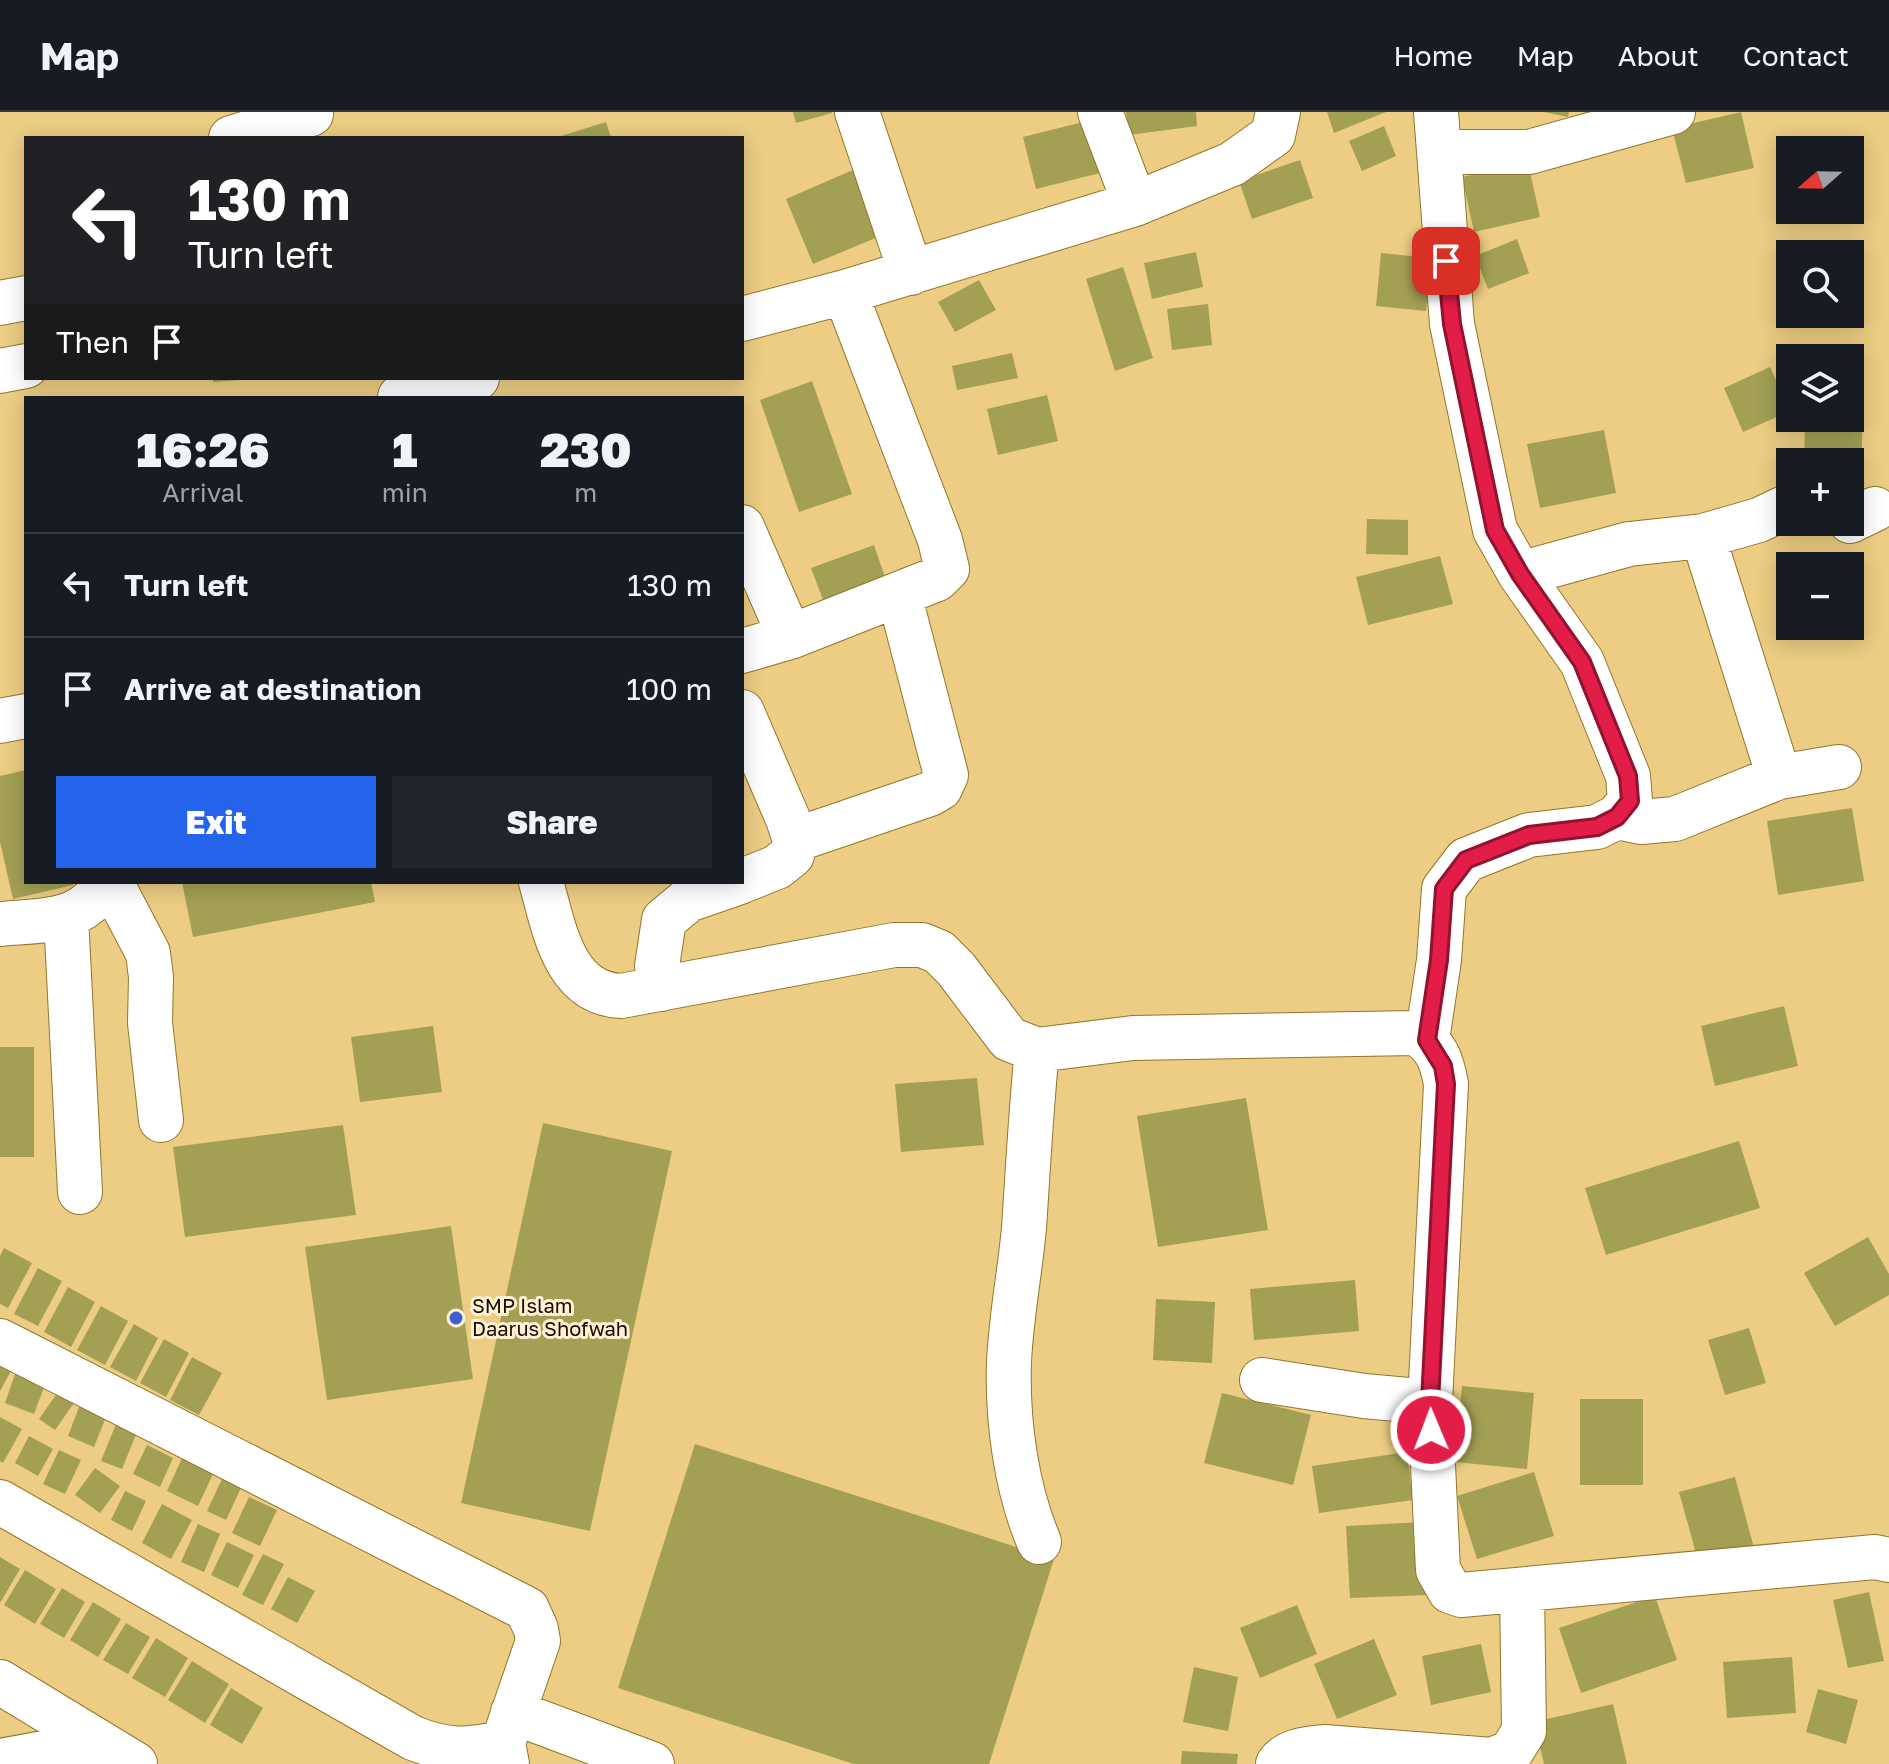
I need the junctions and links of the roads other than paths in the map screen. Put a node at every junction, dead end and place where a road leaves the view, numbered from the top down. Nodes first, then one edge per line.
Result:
1 (857, 112) edge
2 (1100, 112) edge
3 (1278, 112) edge
4 (1673, 112) edge
5 (301, 125) edge
6 (1438, 132) edge
7 (242, 136) edge
8 (1135, 204) junction
9 (911, 273) junction
10 (845, 292) junction
11 (24, 298) edge
12 (0, 303) edge
13 (744, 318) edge
14 (24, 366) edge
15 (0, 371) edge
16 (469, 380) edge
17 (408, 396) edge
18 (1776, 512) edge
19 (744, 532) edge
20 (1703, 536) junction
21 (1520, 574) junction
22 (899, 594) junction
23 (790, 637) junction
24 (744, 650) edge
25 (24, 716) edge
26 (744, 717) edge
27 (0, 721) edge
28 (1839, 767) dead end
29 (1779, 777) junction
30 (1617, 817) junction
31 (795, 840) junction
32 (744, 881) edge
33 (96, 884) edge
34 (107, 884) edge
35 (542, 884) edge
36 (735, 884) edge
37 (66, 916) junction
38 (0, 924) edge
39 (661, 989) junction
40 (1427, 1040) junction
41 (1037, 1050) junction
42 (161, 1120) dead end
43 (80, 1192) dead end
44 (0, 1341) edge
45 (1262, 1380) dead end
46 (1430, 1402) junction
47 (0, 1502) edge
48 (1039, 1542) dead end
49 (1889, 1560) edge
50 (1522, 1590) junction
51 (0, 1682) edge
52 (508, 1740) edge
53 (117, 1753) edge
54 (0, 1761) edge
55 (652, 1764) edge
56 (1278, 1764) edge

1 - 9 street
2 - 8 street
3 - 8 street
4 - 6 street
5 - 7 street
6 - 21 street
8 - 9 street
9 - 10 street
10 - 13 street
10 - 22 street
11 - 12 street
14 - 15 street
16 - 17 street
18 - 20 street
19 - 23 street
20 - 21 street
20 - 29 street
21 - 30 street
22 - 23 street
22 - 31 street
23 - 24 street
25 - 27 street
26 - 31 street
28 - 29 street
29 - 30 street
30 - 40 street
31 - 32 street
33 - 37 street
34 - 42 street
35 - 39 street
36 - 39 street
37 - 38 street
37 - 43 street
39 - 41 street
40 - 41 street
40 - 46 street
41 - 48 street
44 - 52 street
45 - 46 street
46 - 50 street
47 - 52 street
49 - 50 street
50 - 56 street
51 - 53 street
52 - 55 street
53 - 54 street

